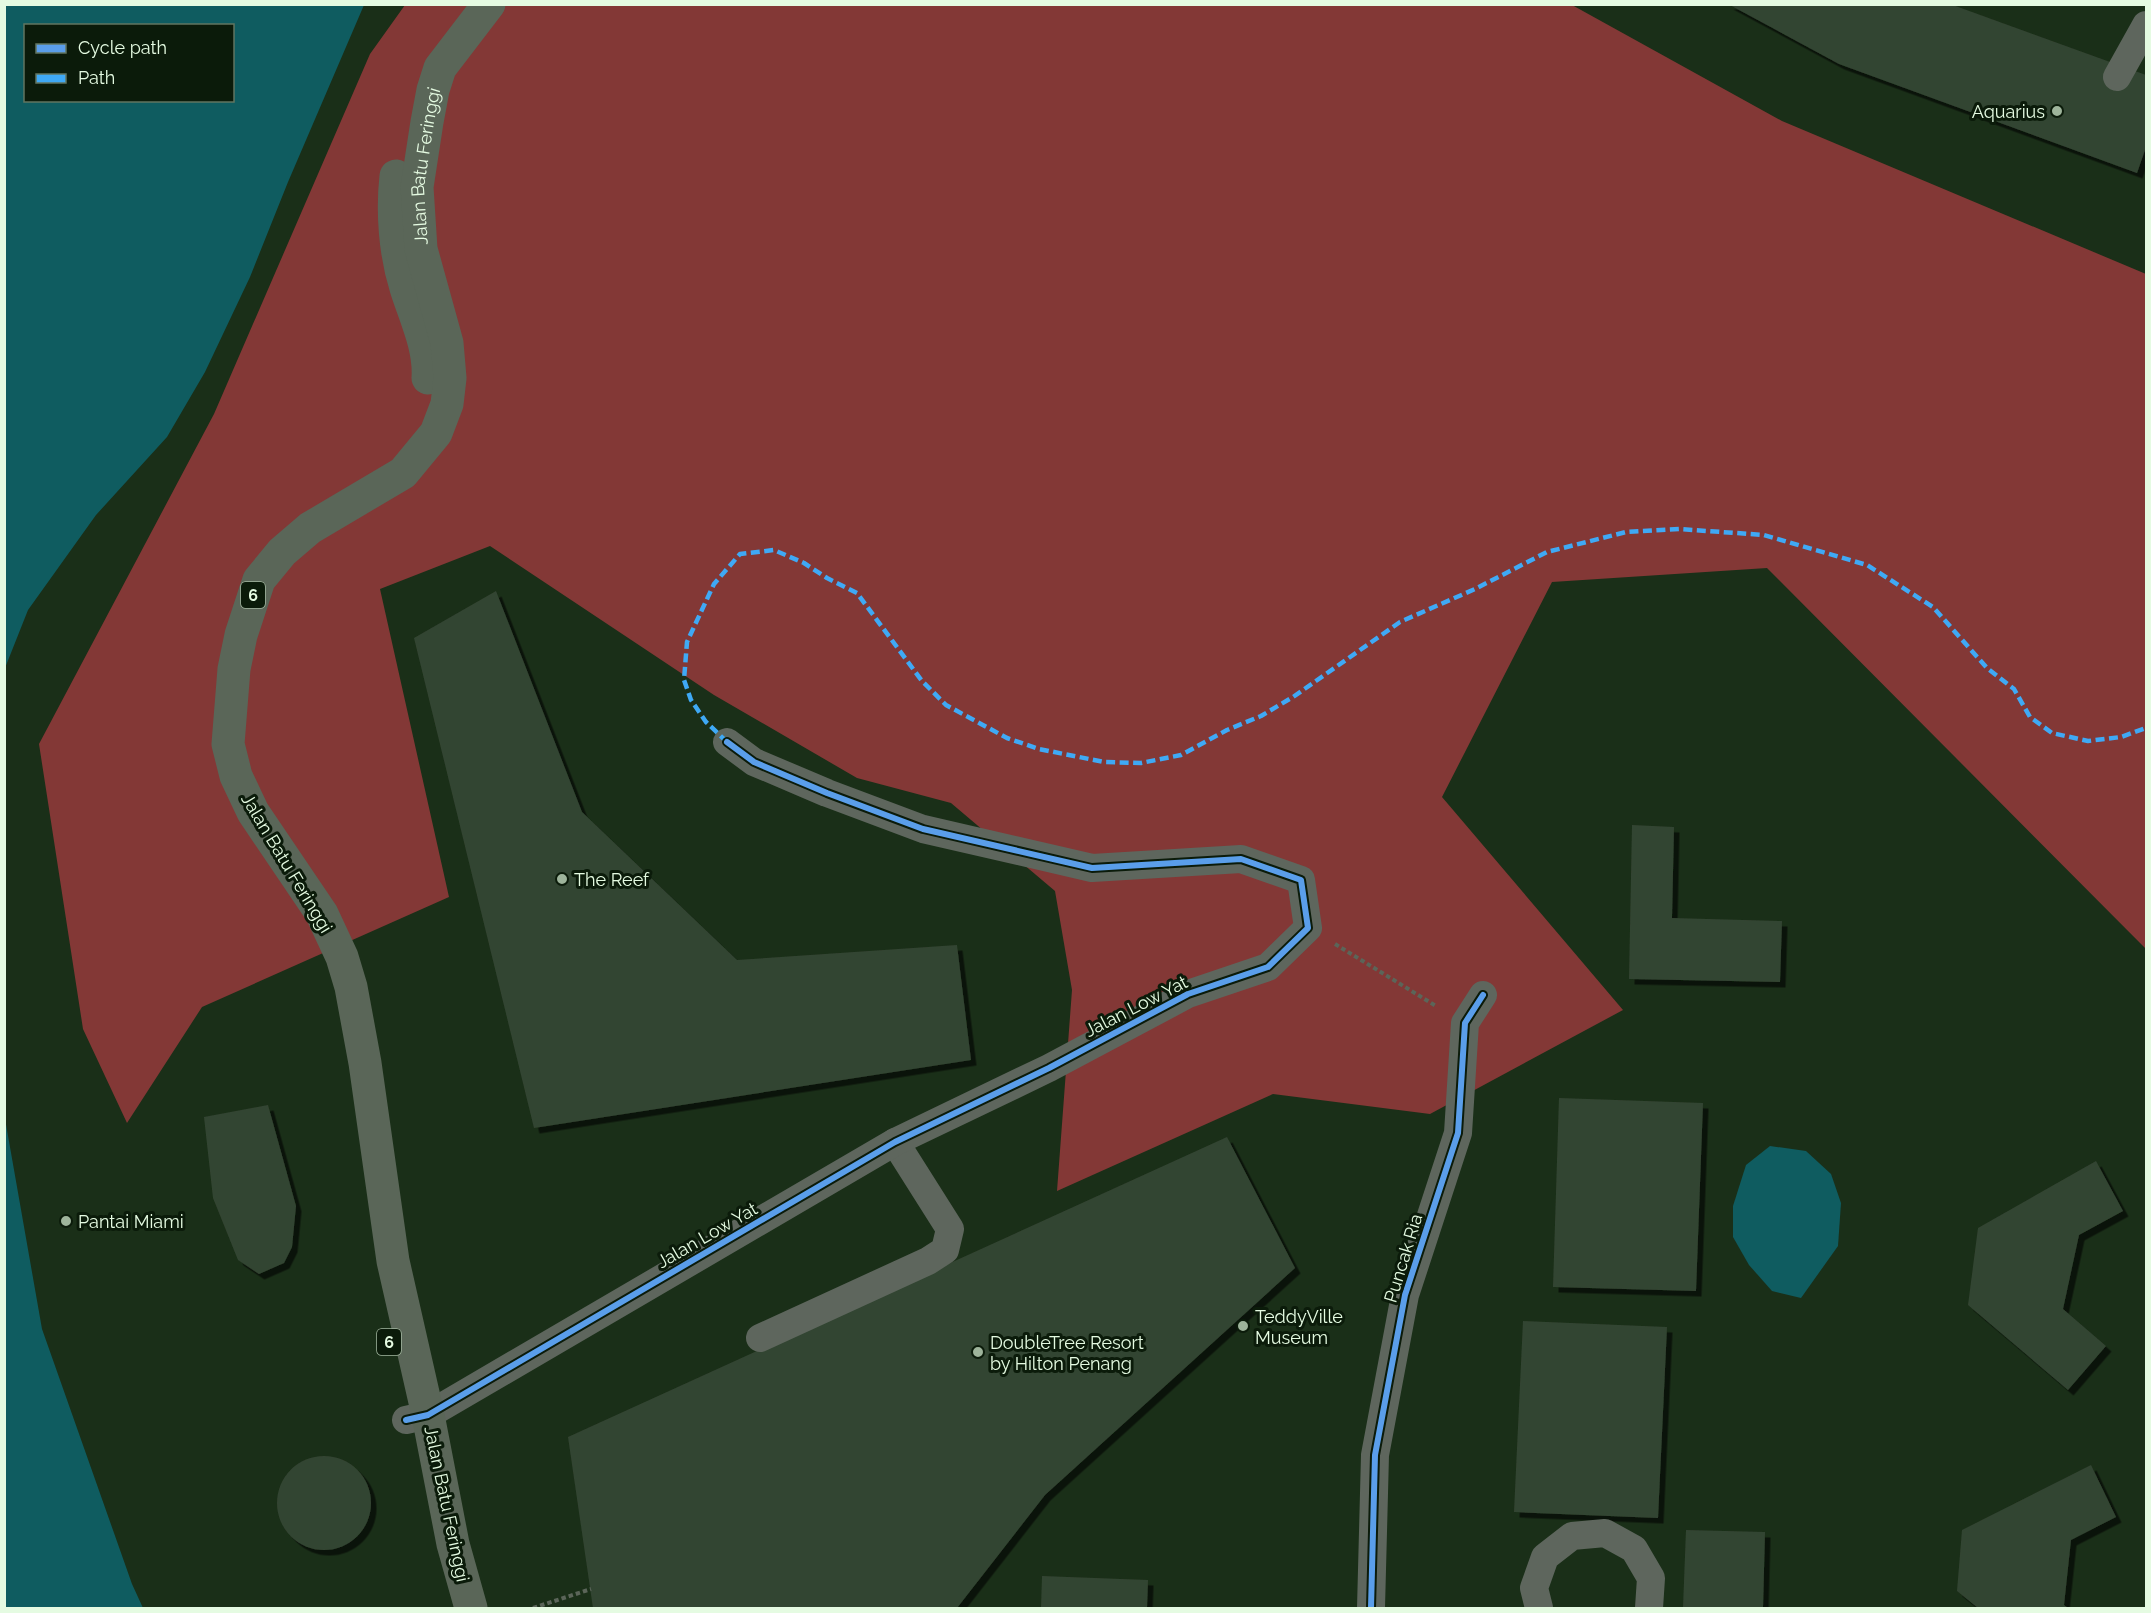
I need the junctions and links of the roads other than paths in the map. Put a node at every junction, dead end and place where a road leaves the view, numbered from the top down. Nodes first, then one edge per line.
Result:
1 (461, 4) edge
2 (489, 4) edge
3 (2146, 25) edge
4 (2117, 77) dead end
5 (727, 742) dead end
6 (1483, 995) dead end
7 (895, 1142) junction
8 (760, 1338) dead end
9 (417, 1418) junction
10 (447, 1608) edge
11 (471, 1608) edge
12 (1371, 1608) edge
13 (1539, 1608) edge
14 (1649, 1608) edge

1 - 9 main road, Jalan Batu Feringgi / 6
2 - 9 main road, Jalan Batu Feringgi / 6
3 - 4 street
5 - 7 street, Jalan Low Yat
6 - 12 street, Puncak Ria
7 - 8 street
7 - 9 street, Jalan Low Yat
9 - 10 main road, Jalan Batu Feringgi / 6
9 - 11 main road, Jalan Batu Feringgi / 6
13 - 14 street

